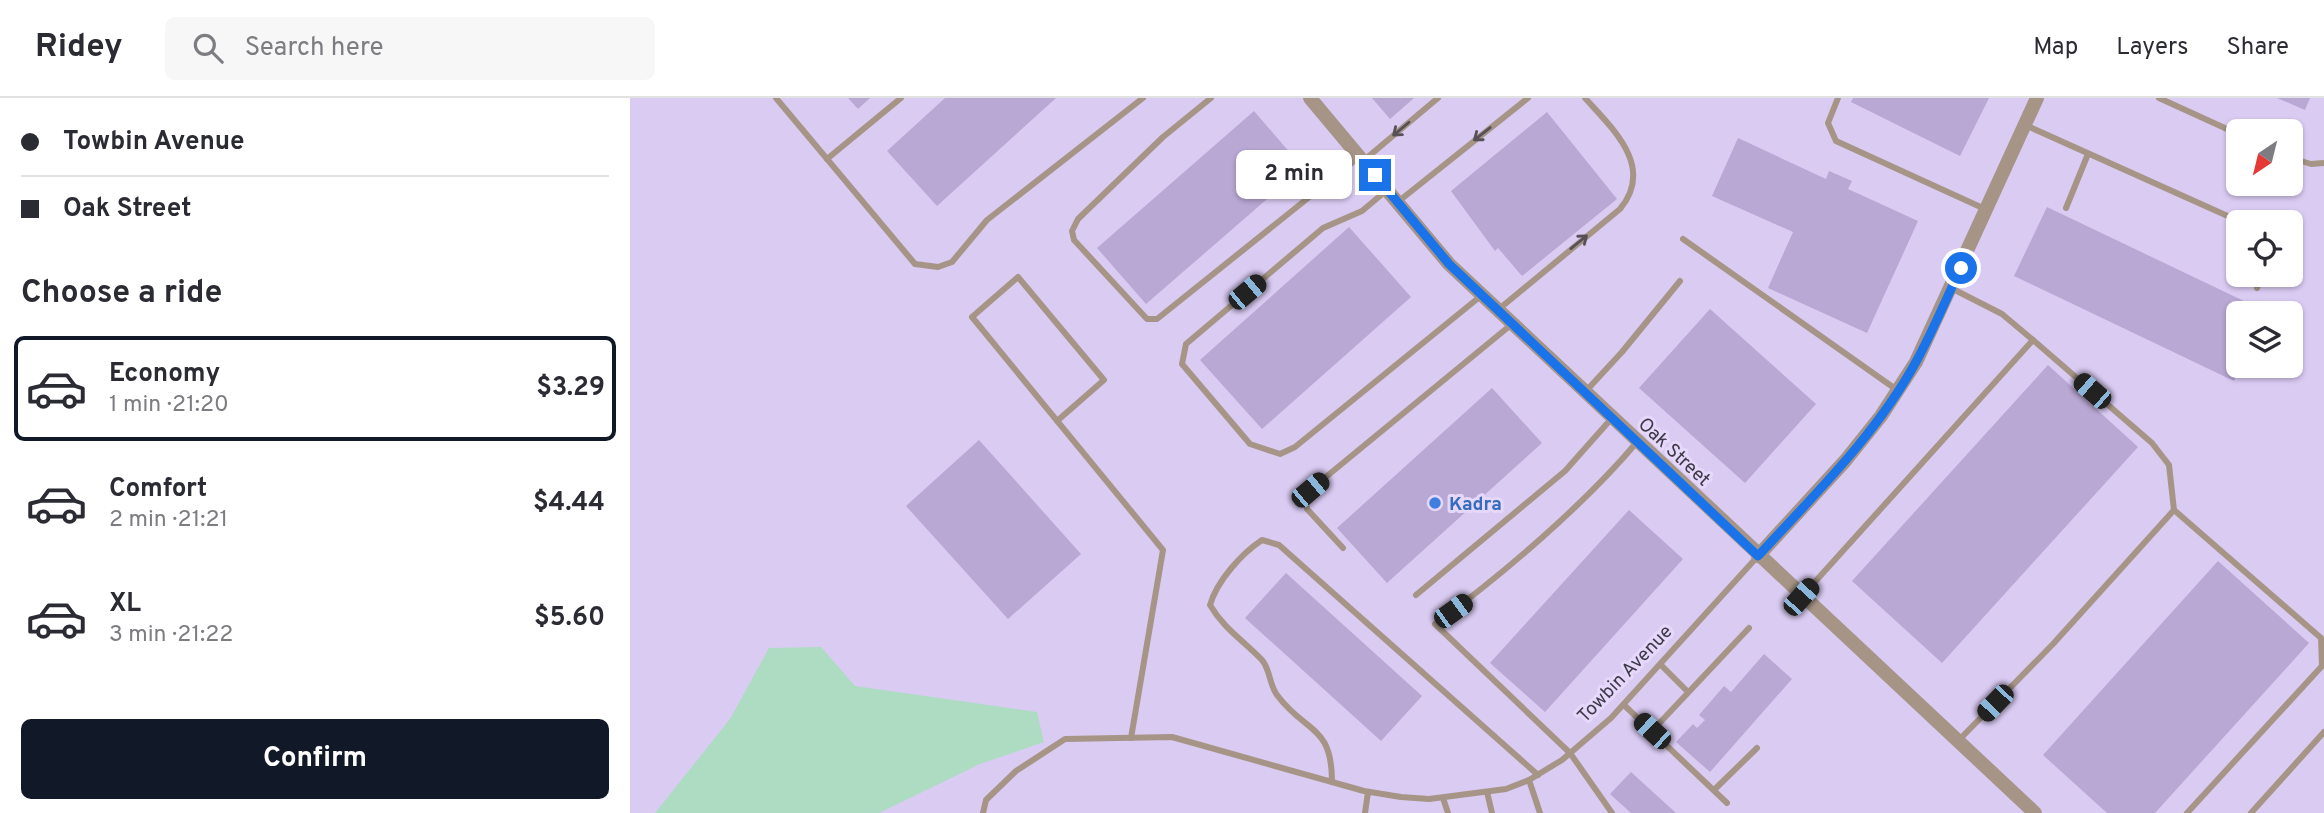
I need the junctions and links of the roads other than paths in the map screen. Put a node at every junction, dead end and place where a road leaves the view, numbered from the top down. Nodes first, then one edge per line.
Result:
1 (776, 98) edge
2 (901, 98) edge
3 (1143, 98) edge
4 (1211, 98) edge
5 (1310, 98) edge
6 (1438, 98) edge
7 (1528, 98) edge
8 (1586, 98) edge
9 (1838, 98) edge
10 (2037, 98) edge
11 (2159, 98) edge
12 (2025, 125) junction
13 (2226, 129) edge
14 (2088, 154) junction
15 (827, 159) junction
16 (1361, 159) junction
17 (2303, 162) edge
18 (2324, 163) edge
19 (1387, 190) junction
20 (1398, 203) junction
21 (2066, 208) dead end
22 (1987, 210) junction
23 (2226, 215) edge
24 (1683, 239) dead end
25 (1680, 281) dead end
26 (1951, 288) junction
27 (1482, 295) junction
28 (1497, 310) junction
29 (1512, 324) junction
30 (2033, 340) junction
31 (1897, 390) junction
32 (1584, 392) junction
33 (1612, 418) junction
34 (1057, 421) junction
35 (1637, 442) junction
36 (2174, 510) junction
37 (1343, 548) dead end
38 (1758, 556) junction
39 (1416, 594) dead end
40 (1801, 597) junction
41 (1749, 628) dead end
42 (1661, 665) junction
43 (1688, 692) junction
44 (1624, 705) junction
45 (1652, 731) junction
46 (2324, 732) edge
47 (1131, 738) junction
48 (1957, 742) junction
49 (1757, 748) dead end
50 (1570, 753) junction
51 (1538, 775) junction
52 (1529, 780) junction
53 (1332, 782) junction
54 (1714, 790) junction
55 (1368, 792) junction
56 (1487, 792) junction
57 (1443, 798) junction
58 (1727, 803) dead end
59 (984, 813) edge
60 (1365, 813) edge
61 (1448, 813) edge
62 (1492, 813) edge
63 (1540, 813) edge
64 (1612, 813) edge
65 (2035, 813) edge
66 (2187, 813) edge
67 (2251, 813) edge

1 - 15 lane
2 - 15 lane
3 - 15 lane
4 - 16 lane
5 - 16 street, Oak Street
6 -> 16 lane
7 -> 20 lane
28 -> 8 lane
9 - 22 lane
10 - 12 street, Towbin Avenue
11 - 13 lane
12 - 14 lane
12 - 22 street, Towbin Avenue
14 - 21 lane
14 - 23 lane
16 - 19 street, Oak Street
17 - 18 lane
19 - 20 street, Oak Street
19 - 27 lane
20 - 27 street, Oak Street
22 - 26 street, Towbin Avenue
24 - 31 lane
25 - 32 lane
26 - 30 lane
26 - 31 street, Towbin Avenue
27 - 28 street, Oak Street
28 - 29 street, Oak Street
29 - 32 street, Oak Street
29 - 37 lane
30 - 36 lane
30 - 40 lane
31 - 38 street, Towbin Avenue
32 - 33 street, Oak Street
33 - 35 street, Oak Street
33 - 39 lane
34 - 34 lane
34 - 47 lane
35 - 38 street, Oak Street
35 - 50 lane
36 - 48 lane
36 - 66 lane
38 - 40 street, Oak Street
38 - 42 lane, Towbin Avenue
40 - 48 street, Oak Street
41 - 43 lane
42 - 43 lane
42 - 44 lane, Towbin Avenue
43 - 45 lane
44 - 45 lane
44 - 50 lane, Towbin Avenue
45 - 54 lane
46 - 67 lane
47 - 53 lane, Towbin Avenue
47 - 59 lane, Towbin Avenue
48 - 65 street, Oak Street
49 - 54 lane
50 - 51 lane, Towbin Avenue
50 - 64 lane
51 - 52 lane, Towbin Avenue
51 - 53 lane
52 - 56 lane, Towbin Avenue
52 - 63 lane
53 - 55 lane, Towbin Avenue
54 - 58 lane
55 - 57 lane, Towbin Avenue
55 - 60 lane
56 - 57 lane, Towbin Avenue
56 - 62 lane
57 - 61 lane

